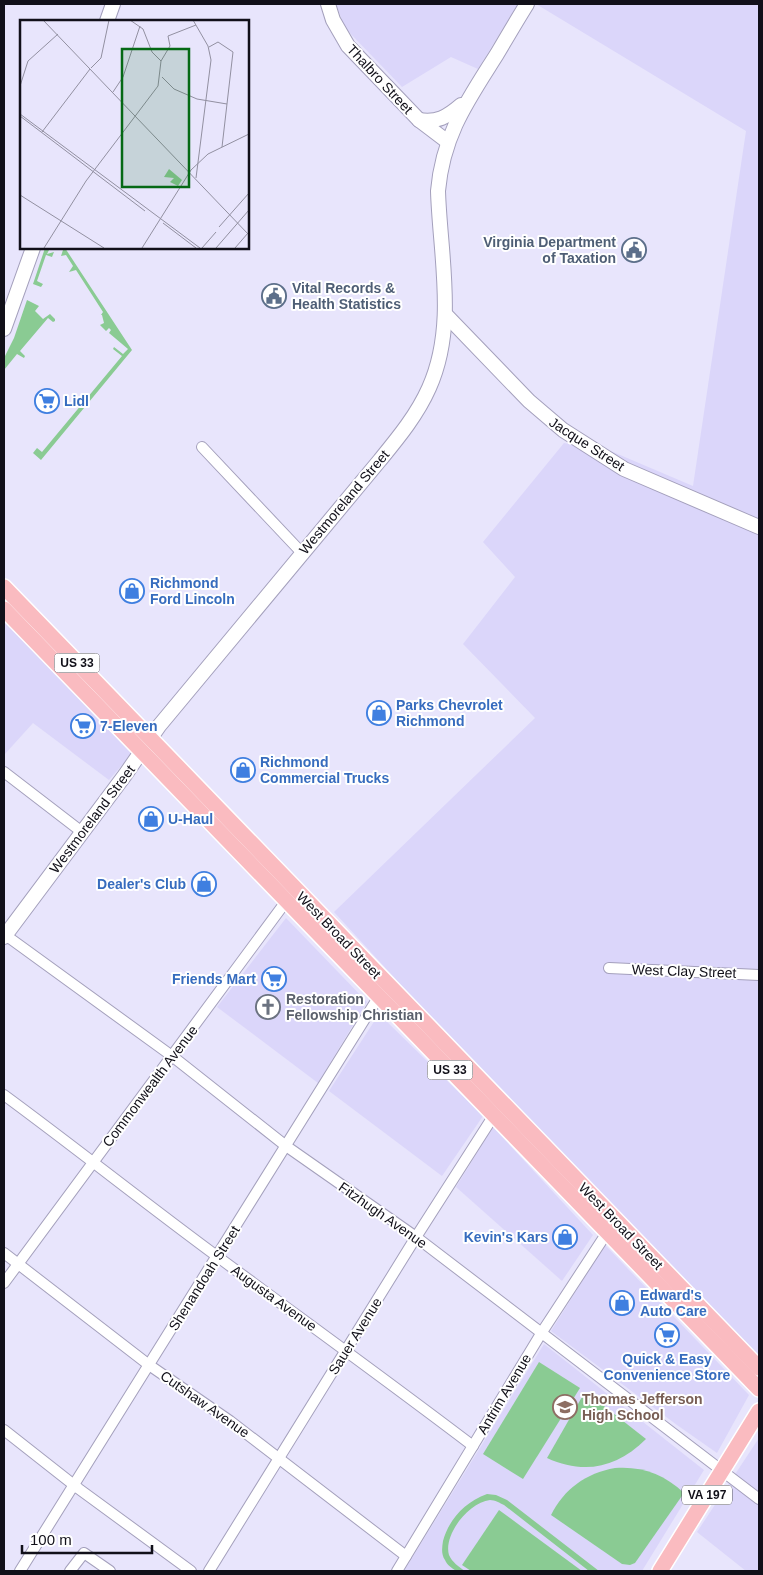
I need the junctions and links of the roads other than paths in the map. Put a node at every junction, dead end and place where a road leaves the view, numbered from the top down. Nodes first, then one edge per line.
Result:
1 (112, 4) edge
2 (328, 4) edge
3 (527, 4) edge
4 (108, 20) edge
5 (468, 100) junction
6 (418, 120) junction
7 (448, 142) junction
8 (33, 249) edge
9 (446, 315) junction
10 (4, 329) edge
11 (202, 447) dead end
12 (759, 527) edge
13 (302, 553) junction
14 (4, 587) edge
15 (4, 608) edge
16 (146, 745) junction
17 (4, 772) edge
18 (82, 832) junction
19 (291, 896) junction
20 (4, 935) edge
21 (610, 968) dead end
22 (759, 974) edge
23 (383, 990) junction
24 (172, 1056) junction
25 (4, 1095) edge
26 (498, 1109) junction
27 (286, 1146) junction
28 (94, 1162) junction
29 (611, 1226) junction
30 (416, 1237) junction
31 (4, 1253) edge
32 (217, 1256) junction
33 (18, 1264) junction
34 (4, 1283) edge
35 (542, 1332) junction
36 (346, 1350) junction
37 (149, 1365) junction
38 (759, 1368) edge
39 (759, 1389) edge
40 (759, 1412) edge
41 (4, 1430) edge
42 (473, 1446) junction
43 (280, 1458) junction
44 (722, 1471) junction
45 (74, 1485) junction
46 (759, 1499) edge
47 (406, 1556) junction
48 (20, 1571) edge
49 (70, 1571) edge
50 (110, 1571) edge
51 (191, 1571) edge
52 (209, 1571) edge
53 (397, 1571) edge
54 (660, 1571) edge

1 - 4 street
2 - 6 street, Thalbro Street
3 - 5 street, Westmoreland Street
5 - 6 street
5 - 7 street, Westmoreland Street
6 - 7 street, Thalbro Street
7 - 9 street, Westmoreland Street
8 - 10 street
9 - 12 street, Jacque Street
9 - 13 street, Westmoreland Street
11 - 13 street
13 - 16 street, Westmoreland Street
14 - 16 main road, West Broad Street / US 33
15 - 16 main road, West Broad Street / US 33
16 - 18 street, Westmoreland Street
16 - 19 main road, West Broad Street / US 33
17 - 18 street
18 - 20 street, Westmoreland Street
19 - 23 main road, West Broad Street / US 33
19 - 24 street, Commonwealth Avenue
20 - 24 street, Fitzhugh Avenue
21 - 22 street, West Clay Street
23 - 26 main road, West Broad Street / US 33
23 - 27 street, Shenandoah Street
24 - 27 street, Fitzhugh Avenue
24 - 28 street, Commonwealth Avenue
25 - 28 street, Augusta Avenue
26 - 29 main road, West Broad Street / US 33
26 - 30 street, Sauer Avenue
27 - 30 street, Fitzhugh Avenue
27 - 32 street, Shenandoah Street
28 - 32 street, Augusta Avenue
28 - 33 street, Commonwealth Avenue
29 - 35 street, Antrim Avenue
29 - 38 main road, West Broad Street / US 33
29 - 39 main road, West Broad Street / US 33
30 - 35 street, Fitzhugh Avenue
30 - 36 street, Sauer Avenue
31 - 33 street, Cutshaw Avenue
32 - 36 street, Augusta Avenue
32 - 37 street, Shenandoah Street
33 - 34 street, Commonwealth Avenue
33 - 37 street, Cutshaw Avenue
35 - 42 street, Antrim Avenue
35 - 44 street, Fitzhugh Avenue
36 - 42 street, Augusta Avenue
36 - 43 street, Sauer Avenue
37 - 43 street, Cutshaw Avenue
37 - 45 street, Shenandoah Street
40 - 44 main road, VA 197
41 - 45 street
42 - 47 street, Antrim Avenue
43 - 47 street, Cutshaw Avenue
43 - 52 street, Sauer Avenue
44 - 46 street, Fitzhugh Avenue
44 - 54 main road, VA 197
45 - 48 street, Shenandoah Street
45 - 51 street
47 - 53 street, Antrim Avenue
49 - 50 street

